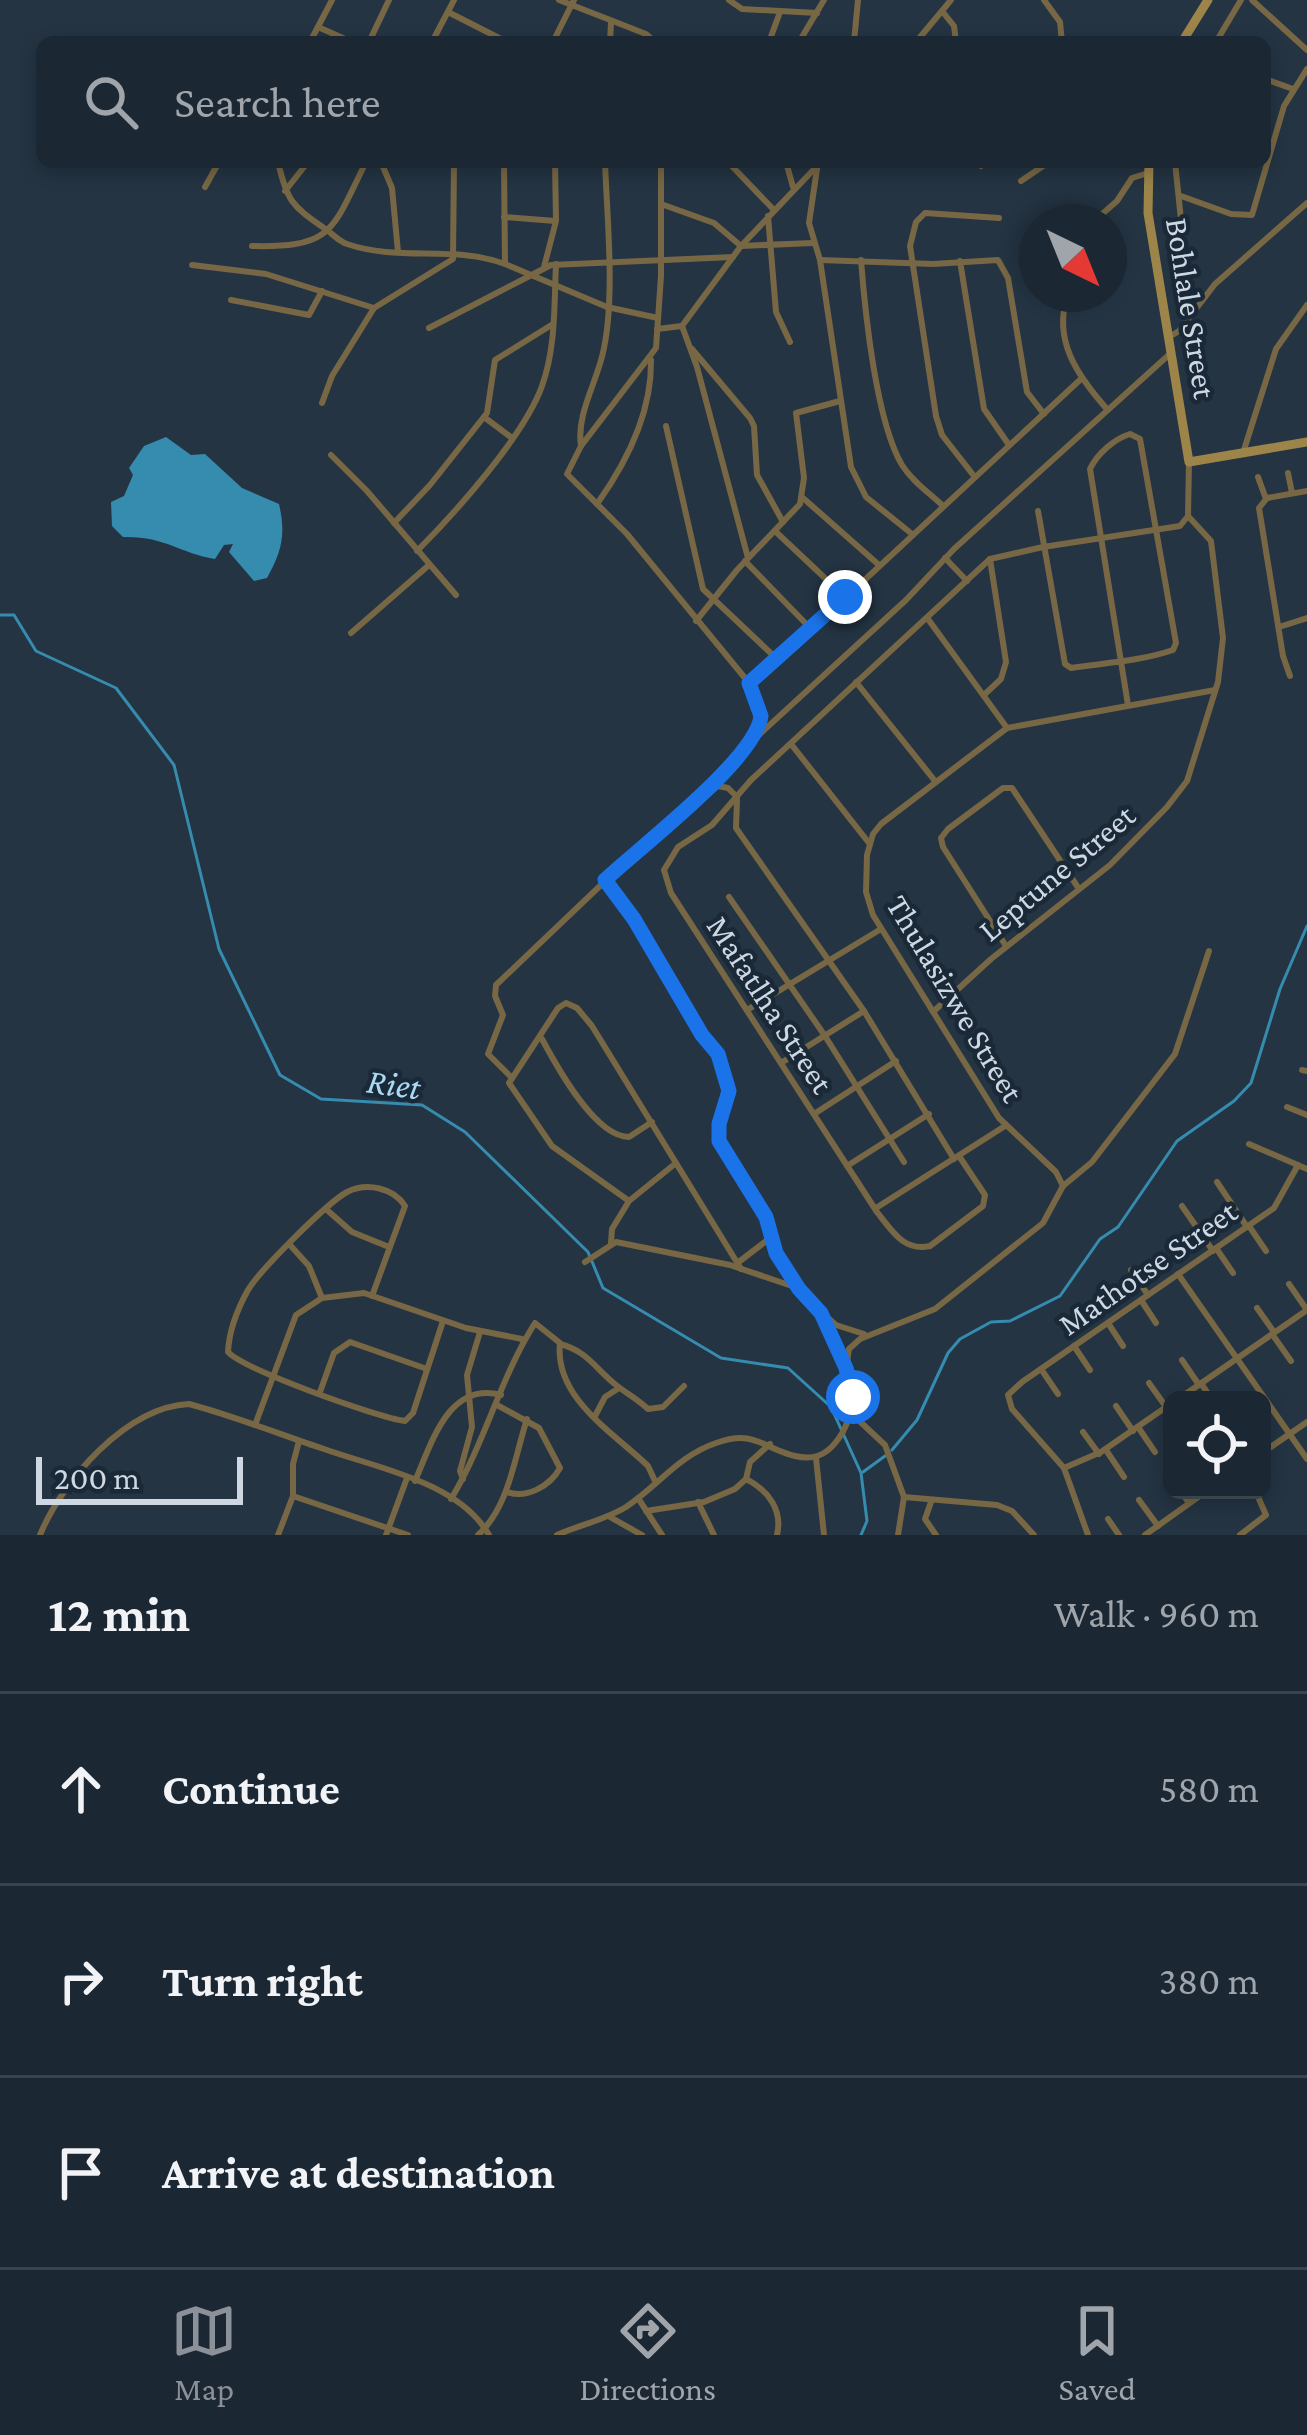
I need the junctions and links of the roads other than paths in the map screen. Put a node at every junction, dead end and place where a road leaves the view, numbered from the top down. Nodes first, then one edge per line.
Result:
1 (332, 0) edge
2 (389, 0) edge
3 (454, 0) edge
4 (559, 0) edge
5 (729, 0) edge
6 (824, 0) edge
7 (858, 0) edge
8 (951, 0) edge
9 (1044, 0) edge
10 (1208, 0) edge
11 (1241, 0) edge
12 (1252, 0) edge
13 (572, 2) edge
14 (942, 11) junction
15 (448, 12) junction
16 (780, 12) junction
17 (817, 13) junction
18 (611, 22) junction
19 (318, 27) junction
20 (313, 36) edge
21 (338, 36) edge
22 (372, 36) edge
23 (436, 36) edge
24 (495, 36) edge
25 (556, 36) edge
26 (610, 36) edge
27 (648, 36) edge
28 (771, 36) edge
29 (803, 36) edge
30 (855, 36) edge
31 (921, 36) edge
32 (955, 36) edge
33 (1062, 36) edge
34 (1186, 36) edge
35 (1220, 36) edge
36 (1307, 50) edge
37 (1307, 69) edge
38 (1271, 81) edge
39 (1293, 89) junction
40 (1271, 146) edge
41 (216, 168) edge
42 (279, 168) edge
43 (303, 168) edge
44 (363, 168) edge
45 (384, 168) edge
46 (454, 168) edge
47 (504, 168) edge
48 (555, 168) edge
49 (605, 168) edge
50 (661, 168) edge
51 (733, 168) edge
52 (788, 168) edge
53 (814, 168) edge
54 (818, 168) edge
55 (1040, 168) edge
56 (1147, 168) edge
57 (1149, 168) edge
58 (1175, 168) edge
59 (1264, 168) edge
60 (1022, 182) dead end
61 (205, 187) dead end
62 (794, 188) junction
63 (285, 191) junction
64 (1181, 196) junction
65 (1307, 203) edge
66 (661, 204) junction
67 (1114, 204) edge
68 (771, 213) junction
69 (504, 218) junction
70 (999, 218) dead end
71 (556, 220) junction
72 (328, 230) junction
73 (814, 243) junction
74 (252, 246) dead end
75 (741, 246) junction
76 (772, 246) junction
77 (456, 252) junction
78 (398, 253) junction
79 (733, 257) junction
80 (820, 260) junction
81 (861, 260) junction
82 (960, 261) junction
83 (607, 262) junction
84 (661, 263) junction
85 (912, 263) junction
86 (505, 264) junction
87 (556, 264) junction
88 (192, 265) dead end
89 (544, 267) junction
90 (528, 274) junction
91 (1187, 278) dead end
92 (555, 283) junction
93 (322, 291) junction
94 (231, 300) dead end
95 (1307, 305) edge
96 (607, 307) junction
97 (374, 308) junction
98 (1063, 312) edge
99 (658, 319) junction
100 (554, 324) junction
101 (682, 326) junction
102 (429, 328) dead end
103 (657, 329) junction
104 (1169, 337) junction
105 (790, 342) dead end
106 (689, 347) junction
107 (1172, 352) junction
108 (651, 357) junction
109 (1082, 378) junction
110 (840, 401) junction
111 (322, 403) dead end
112 (1107, 408) junction
113 (1044, 414) junction
114 (484, 417) junction
115 (666, 426) dead end
116 (512, 438) junction
117 (1307, 442) edge
118 (1009, 445) junction
119 (580, 446) junction
120 (1243, 453) junction
121 (331, 455) dead end
122 (1189, 462) junction
123 (1288, 472) dead end
124 (974, 476) junction
125 (1258, 477) dead end
126 (1307, 491) edge
127 (1292, 493) junction
128 (803, 498) junction
129 (1266, 500) junction
130 (597, 504) junction
131 (942, 506) junction
132 (1038, 511) dead end
133 (1188, 515) junction
134 (783, 522) junction
135 (394, 523) junction
136 (1156, 530) junction
137 (775, 531) junction
138 (912, 534) junction
139 (1101, 539) junction
140 (1043, 547) junction
141 (417, 551) junction
142 (945, 558) junction
143 (990, 559) junction
144 (746, 560) junction
145 (429, 565) junction
146 (878, 566) junction
147 (968, 581) junction
148 (456, 596) dead end
149 (845, 597) junction
150 (714, 603) junction
151 (1307, 618) edge
152 (928, 620) junction
153 (696, 621) junction
154 (1279, 627) junction
155 (811, 629) junction
156 (351, 633) dead end
157 (778, 659) junction
158 (1120, 661) junction
159 (1290, 676) dead end
160 (856, 682) junction
161 (749, 683) junction
162 (1215, 690) junction
163 (985, 694) junction
164 (1128, 705) junction
165 (1007, 728) junction
166 (751, 743) junction
167 (791, 744) junction
168 (935, 781) junction
169 (703, 795) junction
170 (737, 797) junction
171 (869, 843) junction
172 (605, 880) junction
173 (1079, 889) junction
174 (729, 898) dead end
175 (881, 929) junction
176 (1006, 946) junction
177 (1209, 951) dead end
178 (830, 959) junction
179 (789, 984) junction
180 (747, 1010) junction
181 (864, 1011) junction
182 (934, 1011) junction
183 (825, 1036) junction
184 (541, 1037) junction
185 (896, 1061) junction
186 (781, 1063) junction
187 (512, 1078) junction
188 (857, 1088) junction
189 (1287, 1107) dead end
190 (814, 1114) junction
191 (928, 1114) junction
192 (1307, 1115) edge
193 (652, 1122) junction
194 (1004, 1126) junction
195 (890, 1139) junction
196 (1249, 1144) dead end
197 (957, 1157) junction
198 (676, 1162) junction
199 (904, 1162) dead end
200 (1298, 1165) junction
201 (847, 1166) junction
202 (1307, 1169) edge
203 (918, 1182) junction
204 (1217, 1182) dead end
205 (1063, 1186) junction
206 (926, 1195) dead end
207 (629, 1201) junction
208 (1182, 1206) dead end
209 (876, 1208) junction
210 (327, 1210) junction
211 (1248, 1226) junction
212 (770, 1238) junction
213 (611, 1243) junction
214 (290, 1244) junction
215 (389, 1247) junction
216 (1215, 1249) junction
217 (1266, 1251) dead end
218 (585, 1262) dead end
219 (740, 1266) junction
220 (1131, 1270) dead end
221 (1233, 1273) dead end
222 (1178, 1274) junction
223 (1289, 1284) dead end
224 (799, 1289) junction
225 (372, 1296) junction
226 (1144, 1297) junction
227 (322, 1298) junction
228 (1257, 1309) dead end
229 (1306, 1312) edge
230 (821, 1313) junction
231 (443, 1321) junction
232 (1108, 1323) junction
233 (1156, 1323) dead end
234 (480, 1332) junction
235 (1273, 1333) junction
236 (868, 1334) junction
237 (523, 1340) junction
238 (560, 1343) junction
239 (1074, 1346) junction
240 (1123, 1346) dead end
241 (1236, 1359) junction
242 (1182, 1360) dead end
243 (1291, 1360) dead end
244 (846, 1368) junction
245 (427, 1370) junction
246 (1041, 1370) junction
247 (1090, 1370) dead end
248 (272, 1375) junction
249 (1149, 1383) dead end
250 (1200, 1384) junction
251 (684, 1386) dead end
252 (619, 1388) junction
253 (1190, 1391) edge
254 (1205, 1391) edge
255 (320, 1392) junction
256 (469, 1394) junction
257 (1058, 1394) dead end
258 (501, 1395) junction
259 (1163, 1397) edge
260 (497, 1405) junction
261 (1115, 1406) dead end
262 (1163, 1410) edge
263 (851, 1413) junction
264 (595, 1417) junction
265 (527, 1419) junction
266 (490, 1422) junction
267 (1307, 1422) edge
268 (255, 1425) junction
269 (472, 1427) junction
270 (1135, 1429) junction
271 (1083, 1432) dead end
272 (1288, 1434) junction
273 (299, 1440) junction
274 (770, 1444) junction
275 (1271, 1446) edge
276 (1102, 1452) junction
277 (1155, 1452) dead end
278 (816, 1458) junction
279 (1307, 1460) edge
280 (1064, 1468) junction
281 (1124, 1477) dead end
282 (411, 1479) junction
283 (463, 1479) junction
284 (746, 1479) junction
285 (655, 1481) junction
286 (507, 1492) junction
287 (293, 1496) junction
288 (904, 1497) junction
289 (638, 1498) junction
290 (451, 1499) junction
291 (1186, 1499) edge
292 (1195, 1499) edge
293 (1259, 1499) edge
294 (1139, 1500) dead end
295 (698, 1502) junction
296 (931, 1502) junction
297 (1189, 1503) junction
298 (646, 1511) junction
299 (607, 1516) junction
300 (1108, 1519) dead end
301 (1158, 1526) junction
302 (388, 1532) edge
303 (484, 1533) edge
304 (563, 1533) edge
305 (40, 1535) edge
306 (278, 1535) edge
307 (408, 1535) edge
308 (498, 1535) edge
309 (642, 1535) edge
310 (662, 1535) edge
311 (714, 1535) edge
312 (776, 1535) edge
313 (824, 1535) edge
314 (898, 1535) edge
315 (936, 1535) edge
316 (1034, 1535) edge
317 (1088, 1535) edge
318 (1119, 1535) edge
319 (1144, 1535) edge
320 (1240, 1535) edge

1 - 19 street
2 - 22 street
3 - 15 street
4 - 13 street
5 - 16 street
6 - 17 street
7 - 30 street
8 - 14 street
9 - 33 street
10 - 34 street
11 - 35 street
12 - 36 street
13 - 18 street
13 - 25 street
14 - 31 street
14 - 32 street
15 - 23 street
15 - 24 street
16 - 17 street
16 - 28 street
17 - 29 street
18 - 26 street
18 - 27 street
19 - 20 street
19 - 21 street
37 - 39 street
38 - 39 street
39 - 40 street
41 - 61 street
42 - 63 street
43 - 63 street
44 - 72 street
45 - 78 street
46 - 77 street
47 - 69 street
48 - 71 street
49 - 83 street
50 - 66 street
51 - 68 street
52 - 62 street
53 - 62 street
54 - 73 street
55 - 60 street
56 - 67 street
57 - 104 street, Bohlale Street
58 - 64 street
59 - 64 street
62 - 68 street
63 - 72 street
64 - 91 street
65 - 104 street
66 - 75 street
66 - 84 street
68 - 75 street
68 - 76 street
69 - 71 street
69 - 86 street
70 - 85 street
71 - 89 street
72 - 74 street
72 - 78 street
73 - 76 street
73 - 80 street
75 - 76 street
75 - 79 street
76 - 105 street
77 - 78 street
77 - 86 street
77 - 97 street
79 - 84 street
79 - 101 street
80 - 81 street
80 - 110 street
81 - 85 street
81 - 131 street
82 - 85 street
82 - 113 street
82 - 118 street
83 - 84 street
83 - 87 street
83 - 96 street
84 - 99 street
85 - 124 street
86 - 90 street
87 - 89 street
87 - 92 street
88 - 93 street
89 - 90 street
90 - 92 street
90 - 102 street
92 - 96 street
92 - 100 street
93 - 94 street
93 - 97 street
95 - 120 street
96 - 99 street
96 - 119 street
97 - 111 street
98 - 109 street
99 - 103 street
100 - 114 street
100 - 116 street
101 - 103 street
101 - 106 street
103 - 108 street
104 - 107 street, Bohlale Street
106 - 134 street
106 - 144 street
107 - 112 street
107 - 122 street, Bohlale Street
108 - 119 street
108 - 130 street
109 - 112 street
109 - 113 street
110 - 128 street
110 - 138 street
112 - 142 street
113 - 118 street
114 - 116 street
114 - 135 street
115 - 150 street
116 - 141 street
117 - 120 street
118 - 124 street
119 - 130 street
120 - 122 street
121 - 135 street
122 - 133 street
123 - 127 street
124 - 131 street
125 - 129 street
126 - 127 street
127 - 129 street
128 - 134 street
128 - 146 street
129 - 154 street
130 - 153 street
131 - 138 street
132 - 140 street
133 - 136 street
133 - 162 street, Leptune Street
134 - 137 street
135 - 141 street
136 - 139 street
136 - 139 street
136 - 158 street
137 - 144 street
137 - 149 street
138 - 146 street
139 - 140 street
139 - 158 street
140 - 143 street
140 - 158 street
141 - 145 street
142 - 147 street
142 - 166 street
143 - 147 street
143 - 163 street
144 - 150 street
144 - 155 street
145 - 148 street
145 - 156 street
146 - 149 street
147 - 152 street
149 - 155 street
150 - 153 street
150 - 157 street
151 - 154 street
152 - 160 street
152 - 163 street
153 - 161 street
154 - 159 street
155 - 157 street
157 - 161 street
158 - 164 street
160 - 167 street
160 - 168 street
161 - 166 street
162 - 164 street
162 - 173 street, Leptune Street
163 - 165 street
164 - 165 street
165 - 168 street
166 - 169 street
167 - 170 street
167 - 171 street
168 - 171 street
169 - 170 street
169 - 172 street
170 - 178 street
170 - 180 street, Mafatlha Street
171 - 175 street, Thulasizwe Street
172 - 187 street
172 - 212 street
173 - 176 street, Leptune Street
173 - 176 street
174 - 179 street
175 - 178 street
175 - 182 street, Thulasizwe Street
176 - 182 street, Leptune Street
177 - 205 street
178 - 179 street
178 - 181 street
179 - 180 street
179 - 183 street
180 - 186 street, Mafatlha Street
181 - 183 street
181 - 185 street
182 - 194 street, Thulasizwe Street
183 - 186 street
183 - 188 street
184 - 187 street
184 - 193 street
184 - 193 street
185 - 188 street
185 - 191 street
186 - 190 street, Mafatlha Street
187 - 207 street
188 - 190 street
188 - 195 street
189 - 192 street
190 - 201 street, Mafatlha Street
191 - 195 street
191 - 197 street
193 - 198 street
194 - 197 street
194 - 205 street, Thulasizwe Street
195 - 199 street
195 - 201 street
196 - 200 street
197 - 203 street
197 - 209 street, Mafatlha Street
198 - 207 street
198 - 219 street
200 - 202 street
200 - 211 street, Mathotse Street
201 - 209 street, Mafatlha Street
203 - 206 street
203 - 209 street
204 - 211 street
205 - 236 street
207 - 213 street
208 - 216 street
210 - 214 street
210 - 215 street
210 - 215 street
211 - 216 street, Mathotse Street
211 - 217 street
212 - 219 street
212 - 224 street
213 - 218 street
213 - 219 street
214 - 227 street
214 - 248 street
215 - 225 street
216 - 221 street
216 - 222 street, Mathotse Street
219 - 224 street
220 - 226 street
222 - 226 street, Mathotse Street
222 - 241 street
223 - 229 street
224 - 230 street
225 - 227 street
225 - 231 street
226 - 232 street, Mathotse Street
226 - 233 street
227 - 248 street
228 - 235 street
229 - 235 street
230 - 236 street
230 - 244 street
231 - 234 street
231 - 245 street
232 - 239 street, Mathotse Street
232 - 240 street
234 - 237 street
234 - 256 street
235 - 241 street
235 - 243 street
236 - 244 street
237 - 238 street
237 - 258 street
238 - 252 street
238 - 264 street
239 - 246 street, Mathotse Street
239 - 247 street
241 - 250 street
241 - 272 street
242 - 250 street
244 - 263 street
245 - 255 street
245 - 255 street
246 - 257 street
246 - 280 street, Mathotse Street
248 - 255 street
248 - 268 street
249 - 259 street
250 - 253 street
250 - 254 street
251 - 252 street
252 - 264 street
256 - 258 street
256 - 269 street
256 - 282 street
258 - 260 street
260 - 265 street
260 - 266 street
261 - 270 street
262 - 270 street
263 - 278 street
263 - 288 street
264 - 285 street
265 - 286 street
265 - 286 street
266 - 269 street
266 - 283 street
267 - 272 street
268 - 273 street
268 - 305 street
269 - 283 street
270 - 276 street
270 - 277 street
271 - 276 street
272 - 275 street
272 - 279 street
273 - 282 street
273 - 287 street
274 - 278 street
274 - 284 street
274 - 285 street
276 - 280 street
276 - 281 street
278 - 313 street
280 - 317 street
282 - 290 street
282 - 302 street
283 - 290 street
284 - 295 street
284 - 312 street
285 - 289 street
286 - 303 street
287 - 302 street
287 - 306 street
288 - 296 street
288 - 314 street
289 - 298 street
289 - 299 street
290 - 303 street
291 - 297 street
292 - 297 street
293 - 320 street
294 - 301 street
295 - 298 street
295 - 311 street
296 - 315 street
296 - 316 street
297 - 301 street
298 - 310 street
299 - 304 street
299 - 309 street
300 - 318 street
301 - 319 street
302 - 307 street
303 - 308 street

